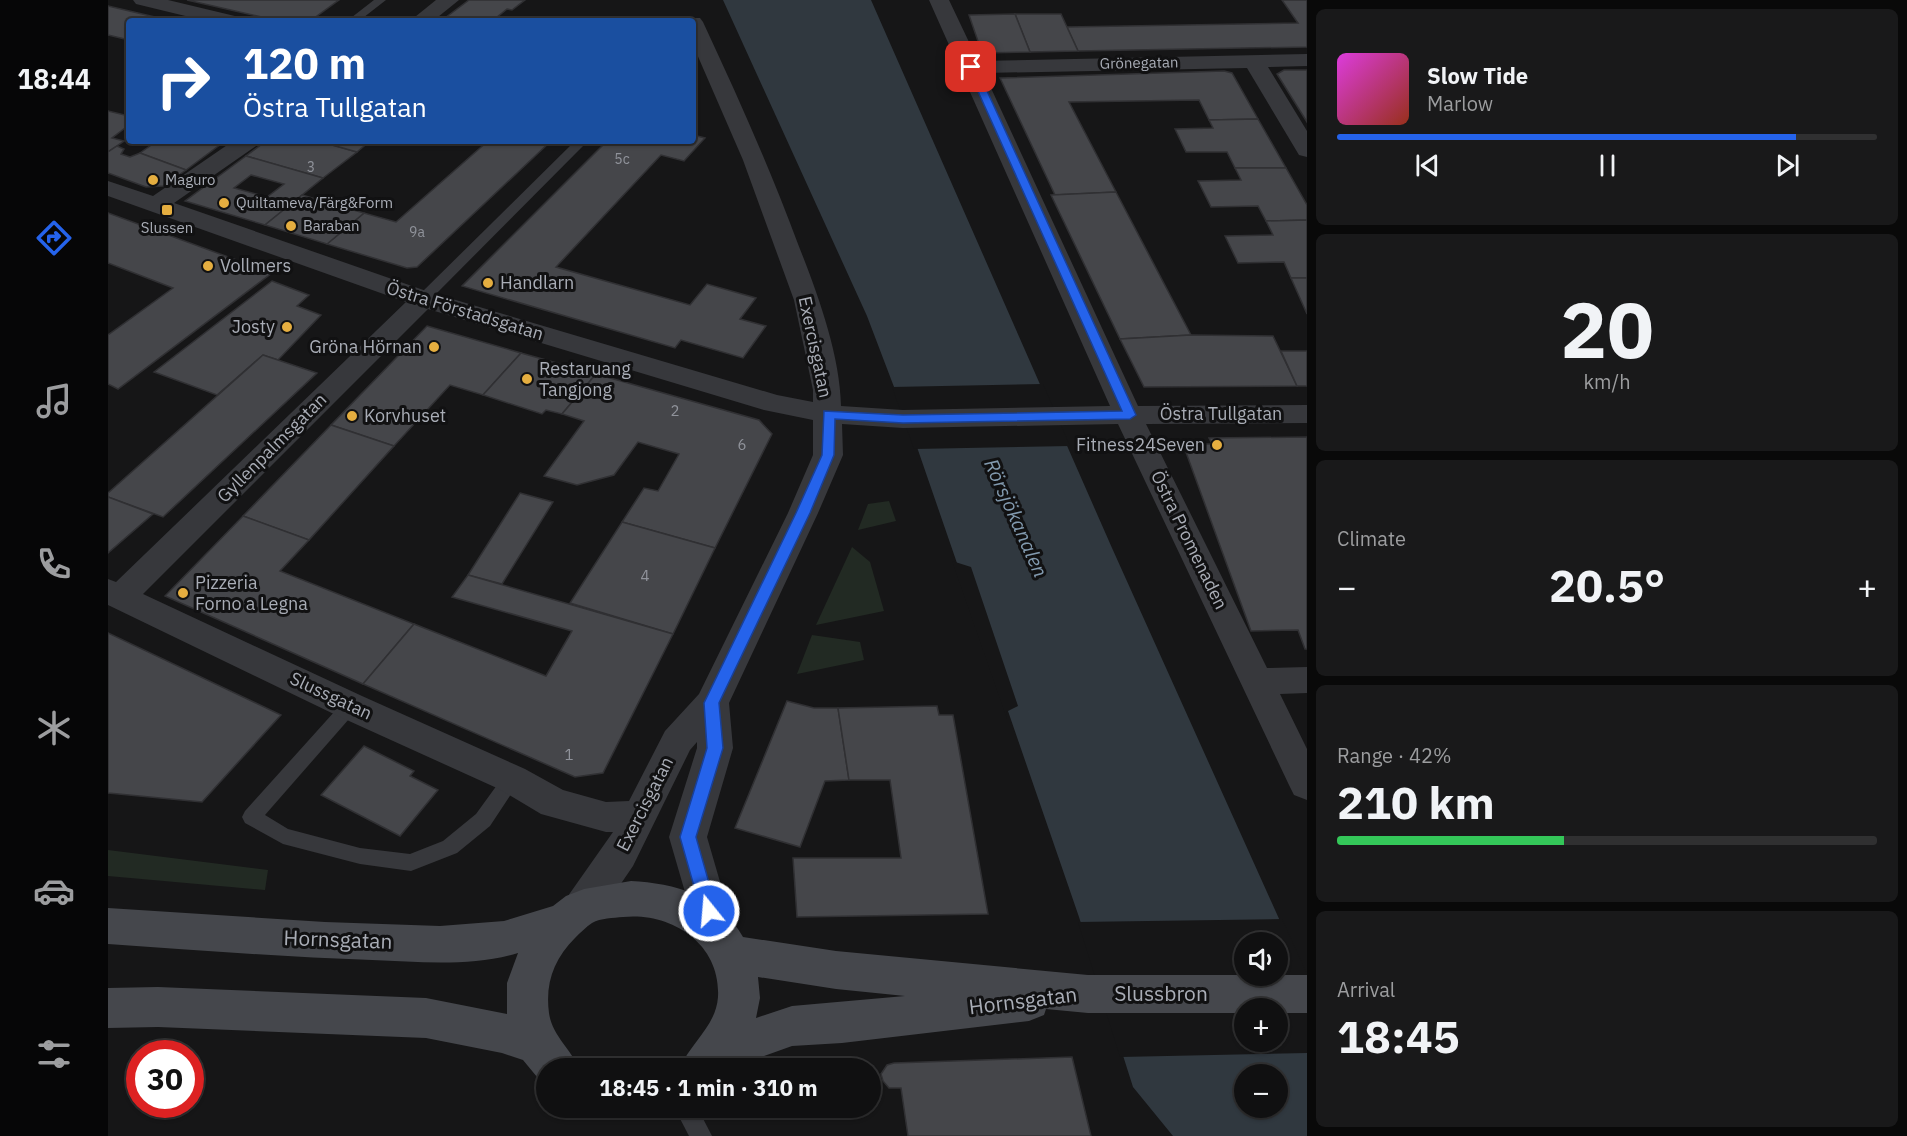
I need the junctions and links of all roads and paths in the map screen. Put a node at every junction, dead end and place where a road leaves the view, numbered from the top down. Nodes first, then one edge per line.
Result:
1 (143, 0) edge
2 (381, 0) edge
3 (449, 0) edge
4 (683, 0) edge
5 (939, 0) edge
6 (219, 18) edge
7 (356, 18) edge
8 (424, 18) edge
9 (692, 18) edge
10 (696, 28) edge
11 (1307, 60) edge
12 (1254, 61) junction
13 (971, 67) junction
14 (244, 144) edge
15 (579, 144) edge
16 (1307, 150) edge
17 (108, 188) edge
18 (154, 206) junction
19 (423, 299) junction
20 (829, 414) junction
21 (1307, 414) edge
22 (1130, 415) junction
23 (114, 594) edge
24 (1307, 680) edge
25 (1258, 681) junction
26 (712, 703) junction
27 (350, 706) junction
28 (512, 779) junction
29 (1307, 785) edge
30 (640, 816) junction
31 (574, 914) junction
32 (108, 926) edge
33 (723, 942) junction
34 (1088, 994) junction
35 (1307, 994) edge
36 (108, 1001) edge
37 (158, 1007) junction
38 (108, 1008) edge
39 (547, 1056) edge
40 (712, 1058) edge
41 (713, 1058) edge
42 (691, 1118) edge
43 (701, 1136) edge

1 - 6 street
2 - 7 lane
3 - 8 street
4 - 9 street, Exercisgatan
5 - 13 street, Östra Promenaden
10 - 20 street, Exercisgatan
11 - 12 street, Grönegatan
12 - 13 street, Grönegatan
12 - 16 street
13 - 22 street, Östra Promenaden
14 - 18 street
15 - 19 lane
17 - 18 street, Östra Förstadsgatan
18 - 19 street, Östra Förstadsgatan
19 - 20 street, Östra Förstadsgatan
19 - 23 street, Gyllenpalmsgatan
20 - 22 street, Östra Tullgatan
20 - 26 street, Exercisgatan
21 - 22 street, Östra Tullgatan
22 - 25 street, Östra Promenaden
23 - 27 street, Slussgatan
24 - 25 street
25 - 29 street, Östra Promenaden
26 - 30 street, Exercisgatan
26 - 33 street, Exercisgatan
27 - 28 street, Slussgatan
27 - 28 lane
28 - 30 street, Slussgatan
30 - 31 street, Exercisgatan
31 - 32 main road, Hornsgatan
31 - 33 main road, Hornsgatan
31 - 39 main road
33 - 34 main road, Hornsgatan
33 - 40 main road, Hornsgatan
34 - 35 main road, Slussbron
34 - 41 main road, Hornsgatan
36 - 37 main road
37 - 38 main road
37 - 39 main road
42 - 43 lane

